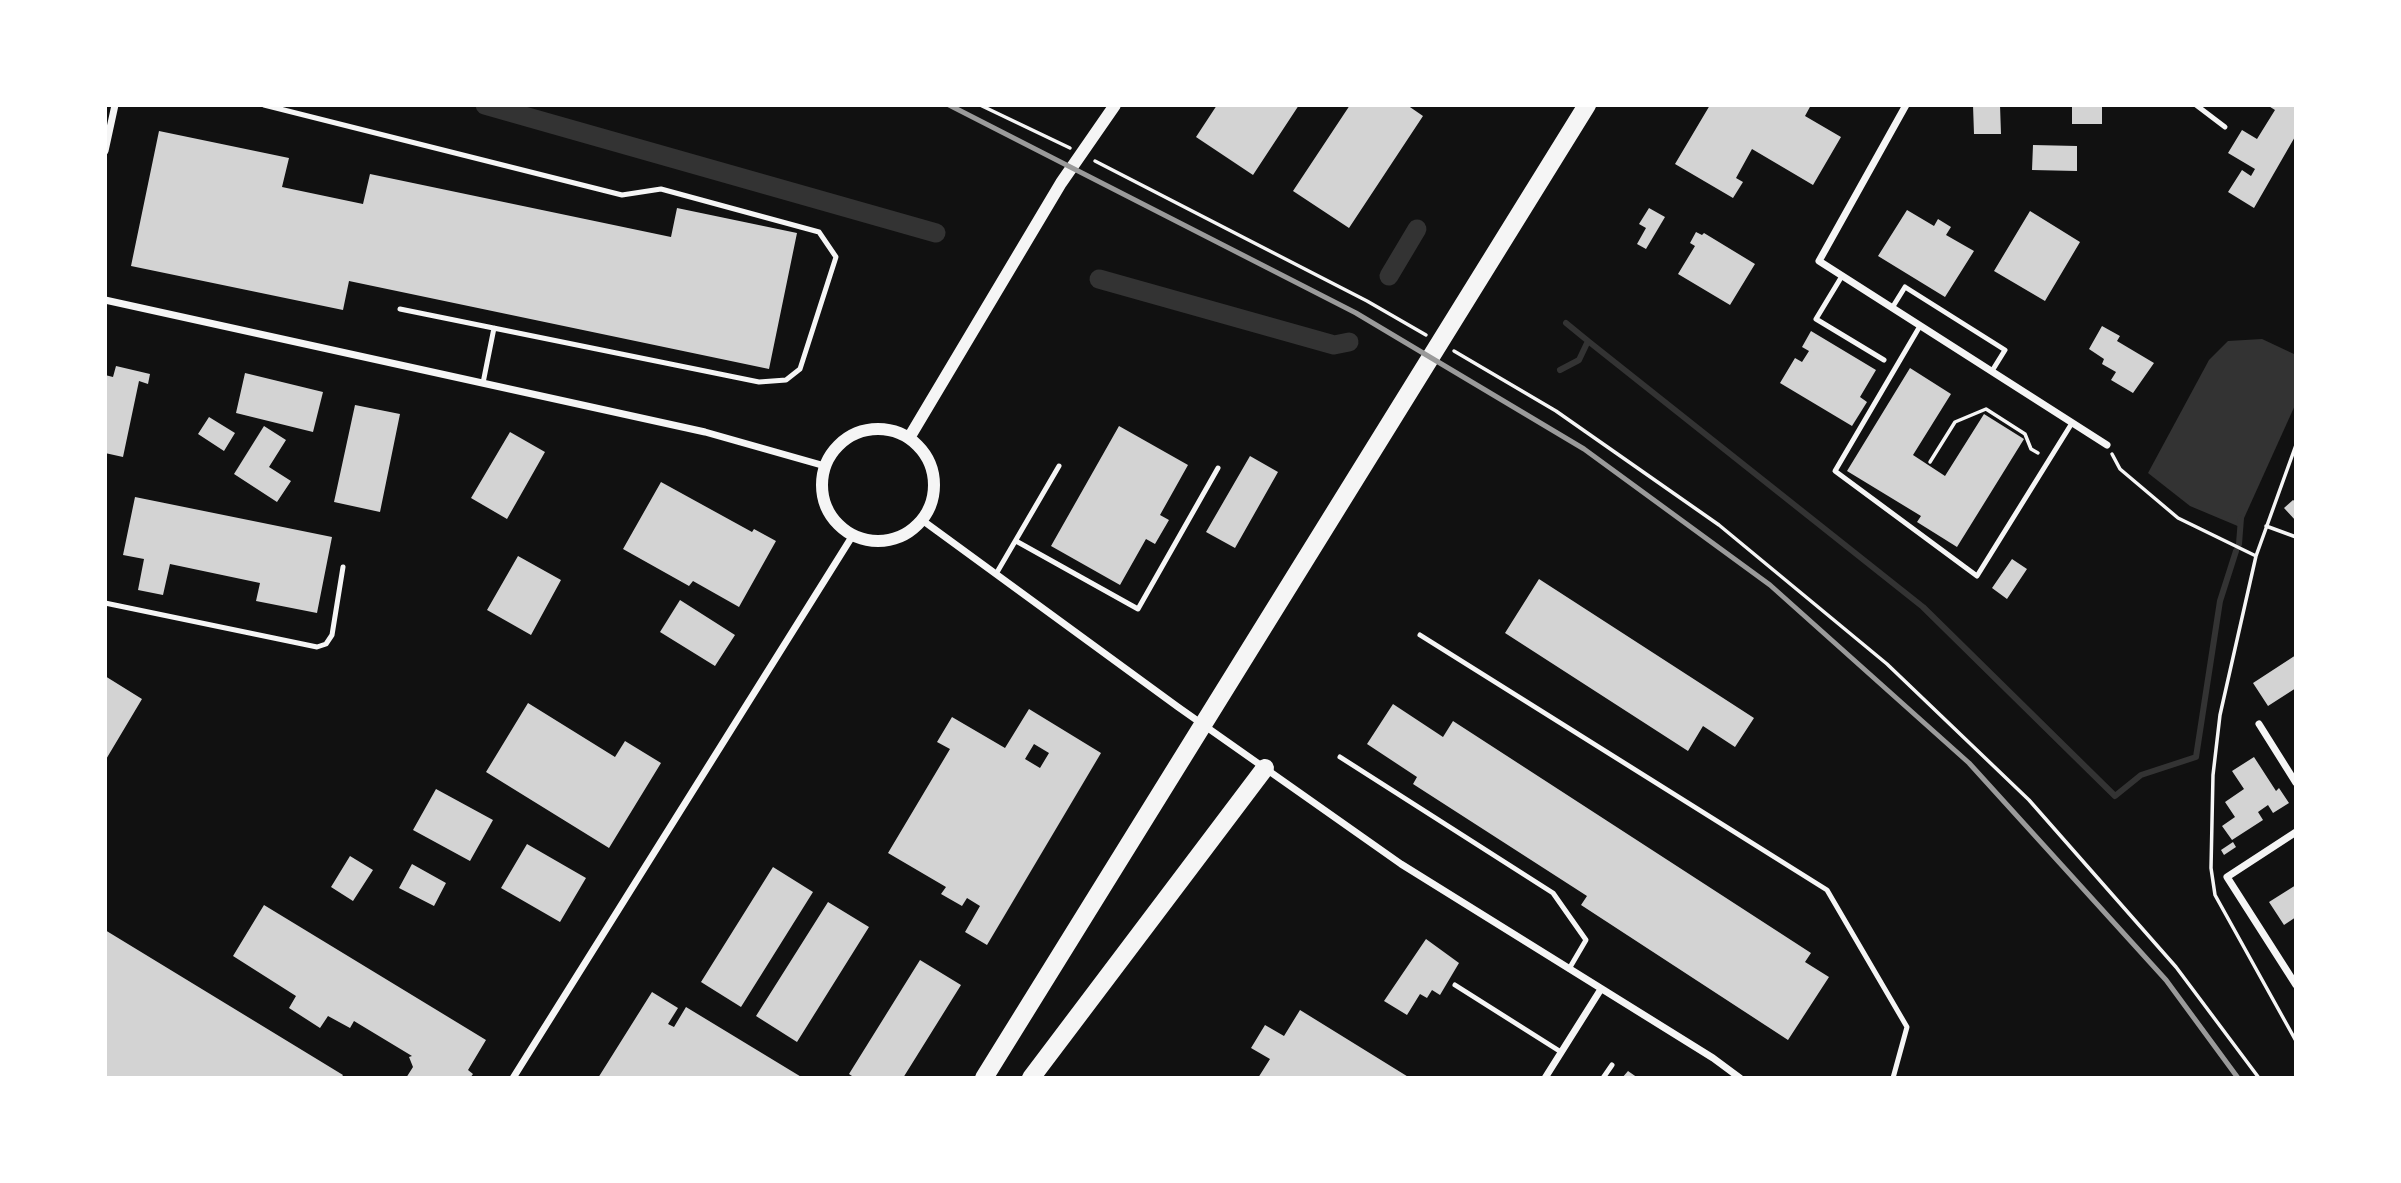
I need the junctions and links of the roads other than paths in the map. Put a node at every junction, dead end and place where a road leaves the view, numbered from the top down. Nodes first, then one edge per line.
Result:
1 (115, 105) edge
2 (264, 105) edge
3 (1115, 105) edge
4 (1587, 105) edge
5 (1906, 105) edge
6 (2196, 105) edge
7 (2225, 127) dead end
8 (105, 149) edge
9 (1842, 276) junction
10 (105, 300) edge
11 (1892, 308) junction
12 (400, 309) dead end
13 (1920, 326) junction
14 (494, 328) junction
15 (1884, 360) dead end
16 (1992, 371) junction
17 (483, 383) junction
18 (2072, 423) junction
19 (909, 438) junction
20 (2107, 445) road end
21 (825, 466) junction
22 (1059, 466) dead end
23 (1218, 468) dead end
24 (922, 520) junction
25 (853, 536) junction
26 (1016, 541) junction
27 (343, 568) dead end
28 (996, 574) junction
29 (105, 603) edge
30 (1420, 635) dead end
31 (2259, 724) dead end
32 (1340, 757) dead end
33 (1265, 768) junction
34 (2296, 783) edge
35 (2296, 832) edge
36 (1569, 969) junction
37 (1455, 985) dead end
38 (2296, 985) edge
39 (1601, 989) junction
40 (1561, 1052) junction
41 (1612, 1065) dead end
42 (513, 1078) edge
43 (984, 1078) edge
44 (1031, 1078) edge
45 (1545, 1078) edge
46 (1603, 1078) edge
47 (1740, 1078) edge
48 (1893, 1078) edge

1 - 8 street
2 - 14 lane
3 - 19 street
4 - 43 main road
5 - 9 street
6 - 7 lane
9 - 11 street
9 - 15 lane
10 - 17 street
11 - 13 street
11 - 16 lane
12 - 14 lane
13 - 16 street
13 - 18 lane
14 - 17 lane
16 - 18 street
17 - 21 street
18 - 20 street
19 - 21 street
19 - 24 street
21 - 25 street
22 - 26 lane
23 - 26 lane
24 - 25 street
24 - 28 street
25 - 42 street
26 - 28 lane
27 - 29 lane
28 - 33 street
30 - 48 lane
31 - 34 street
32 - 36 lane
33 - 36 street
33 - 44 main road
35 - 38 street
36 - 39 street
37 - 40 lane
39 - 40 street
39 - 47 street
40 - 45 street
41 - 46 lane

